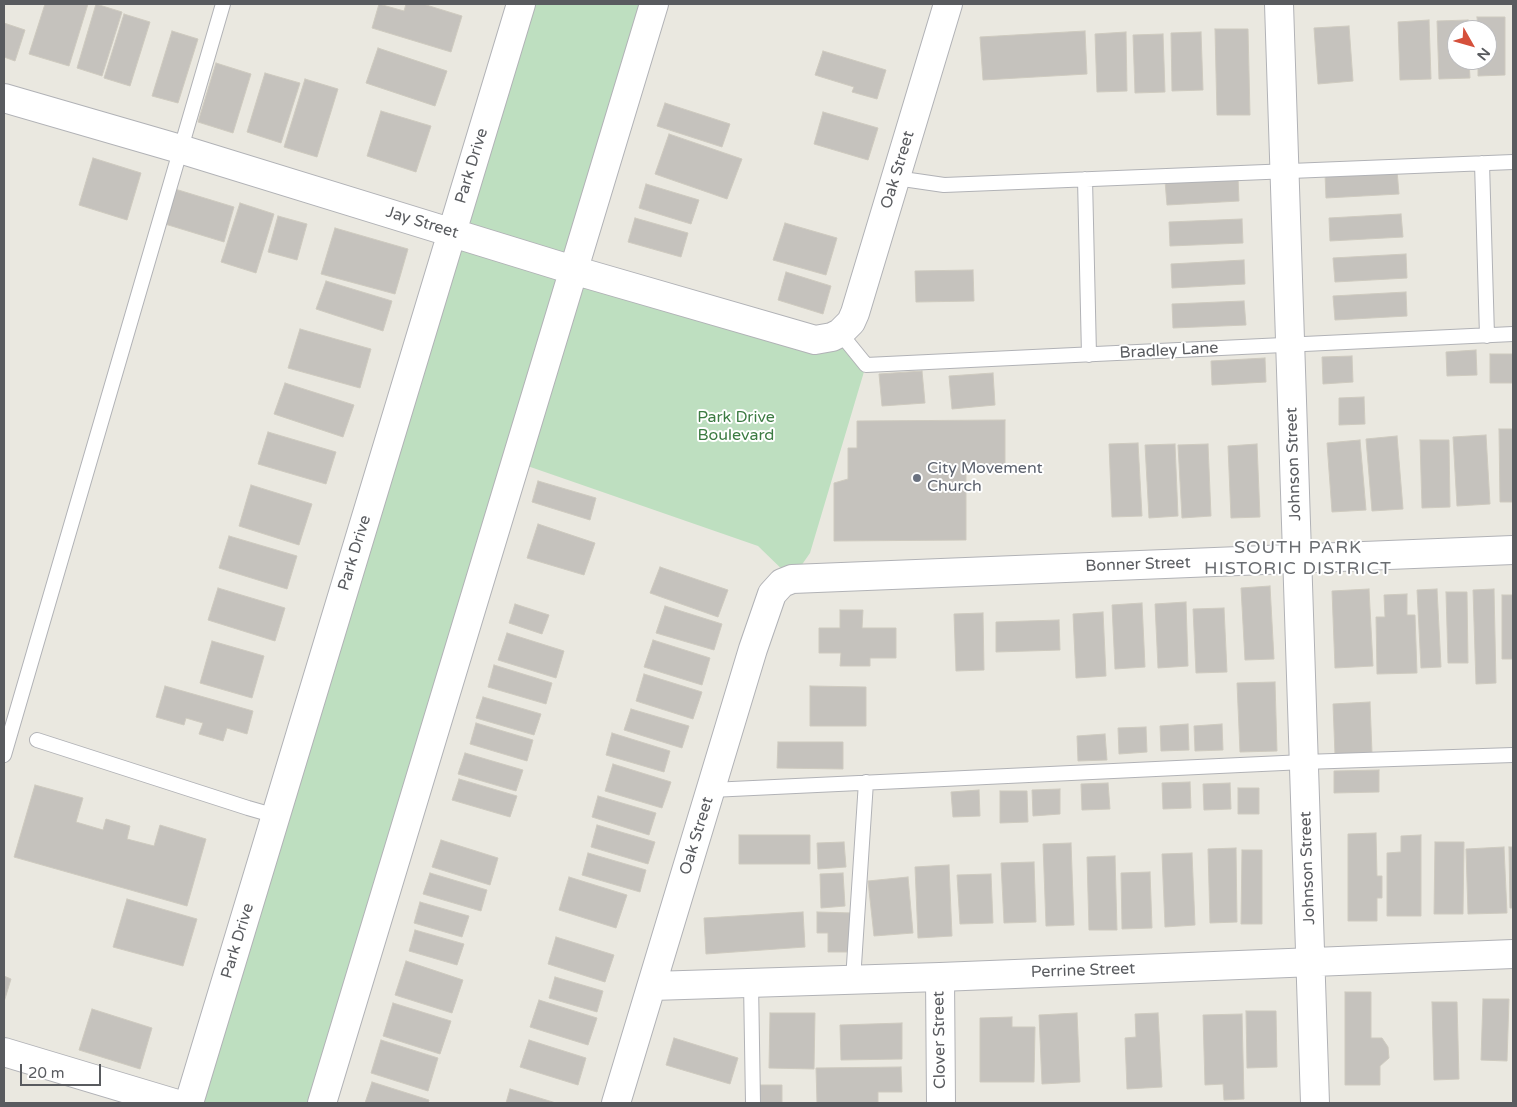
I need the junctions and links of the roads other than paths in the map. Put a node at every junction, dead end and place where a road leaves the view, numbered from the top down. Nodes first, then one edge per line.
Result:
1 (223, 4) edge
2 (521, 4) edge
3 (654, 4) edge
4 (948, 4) edge
5 (1280, 4) edge
6 (4, 98) edge
7 (180, 149) junction
8 (1513, 162) edge
9 (1482, 163) junction
10 (1285, 171) junction
11 (896, 178) junction
12 (1085, 179) junction
13 (452, 232) junction
14 (573, 270) junction
15 (840, 333) junction
16 (1513, 334) edge
17 (1486, 336) junction
18 (1290, 345) junction
19 (1089, 355) junction
20 (1513, 550) edge
21 (1298, 558) junction
22 (792, 579) joint
23 (38, 740) dead end
24 (4, 755) edge
25 (1513, 755) edge
26 (1304, 762) junction
27 (866, 782) junction
28 (711, 790) junction
29 (276, 816) junction
30 (1513, 954) edge
31 (1310, 963) junction
32 (940, 977) junction
33 (852, 980) junction
34 (752, 983) junction
35 (652, 986) junction
36 (4, 1052) edge
37 (174, 1103) edge
38 (189, 1103) edge
39 (322, 1103) edge
40 (616, 1103) edge
41 (753, 1103) edge
42 (941, 1103) edge
43 (1315, 1103) edge

1 - 7 lane
2 - 13 street, Park Drive
3 - 14 street
4 - 11 street, Oak Street
5 - 10 street, Johnson Street
6 - 7 street, Jay Street
7 - 13 street, Jay Street
7 - 24 lane
8 - 9 lane
9 - 10 lane
9 - 17 lane
10 - 12 lane
10 - 18 street, Johnson Street
11 - 12 lane
11 - 15 street, Oak Street
12 - 19 lane
13 - 14 street, Jay Street
13 - 29 street, Park Drive
14 - 15 street, Jay Street
14 - 39 street
15 - 19 lane, Bradley Lane
16 - 17 lane, Bradley Lane
17 - 18 lane, Bradley Lane
18 - 19 lane, Bradley Lane
18 - 21 street, Johnson Street
20 - 21 street, Bonner Street
21 - 22 street, Bonner Street
21 - 26 street, Johnson Street
22 - 28 street, Oak Street
23 - 29 lane
25 - 26 lane
26 - 27 lane
26 - 31 street, Johnson Street
27 - 28 lane
27 - 33 lane
28 - 35 street, Oak Street
29 - 38 street, Park Drive
30 - 31 street, Perrine Street
31 - 32 street, Perrine Street
31 - 43 street, Johnson Street
32 - 33 street, Perrine Street
32 - 42 street, Clover Street
33 - 34 street, Perrine Street
34 - 35 street, Perrine Street
34 - 41 lane
35 - 40 street, Oak Street
36 - 37 street

